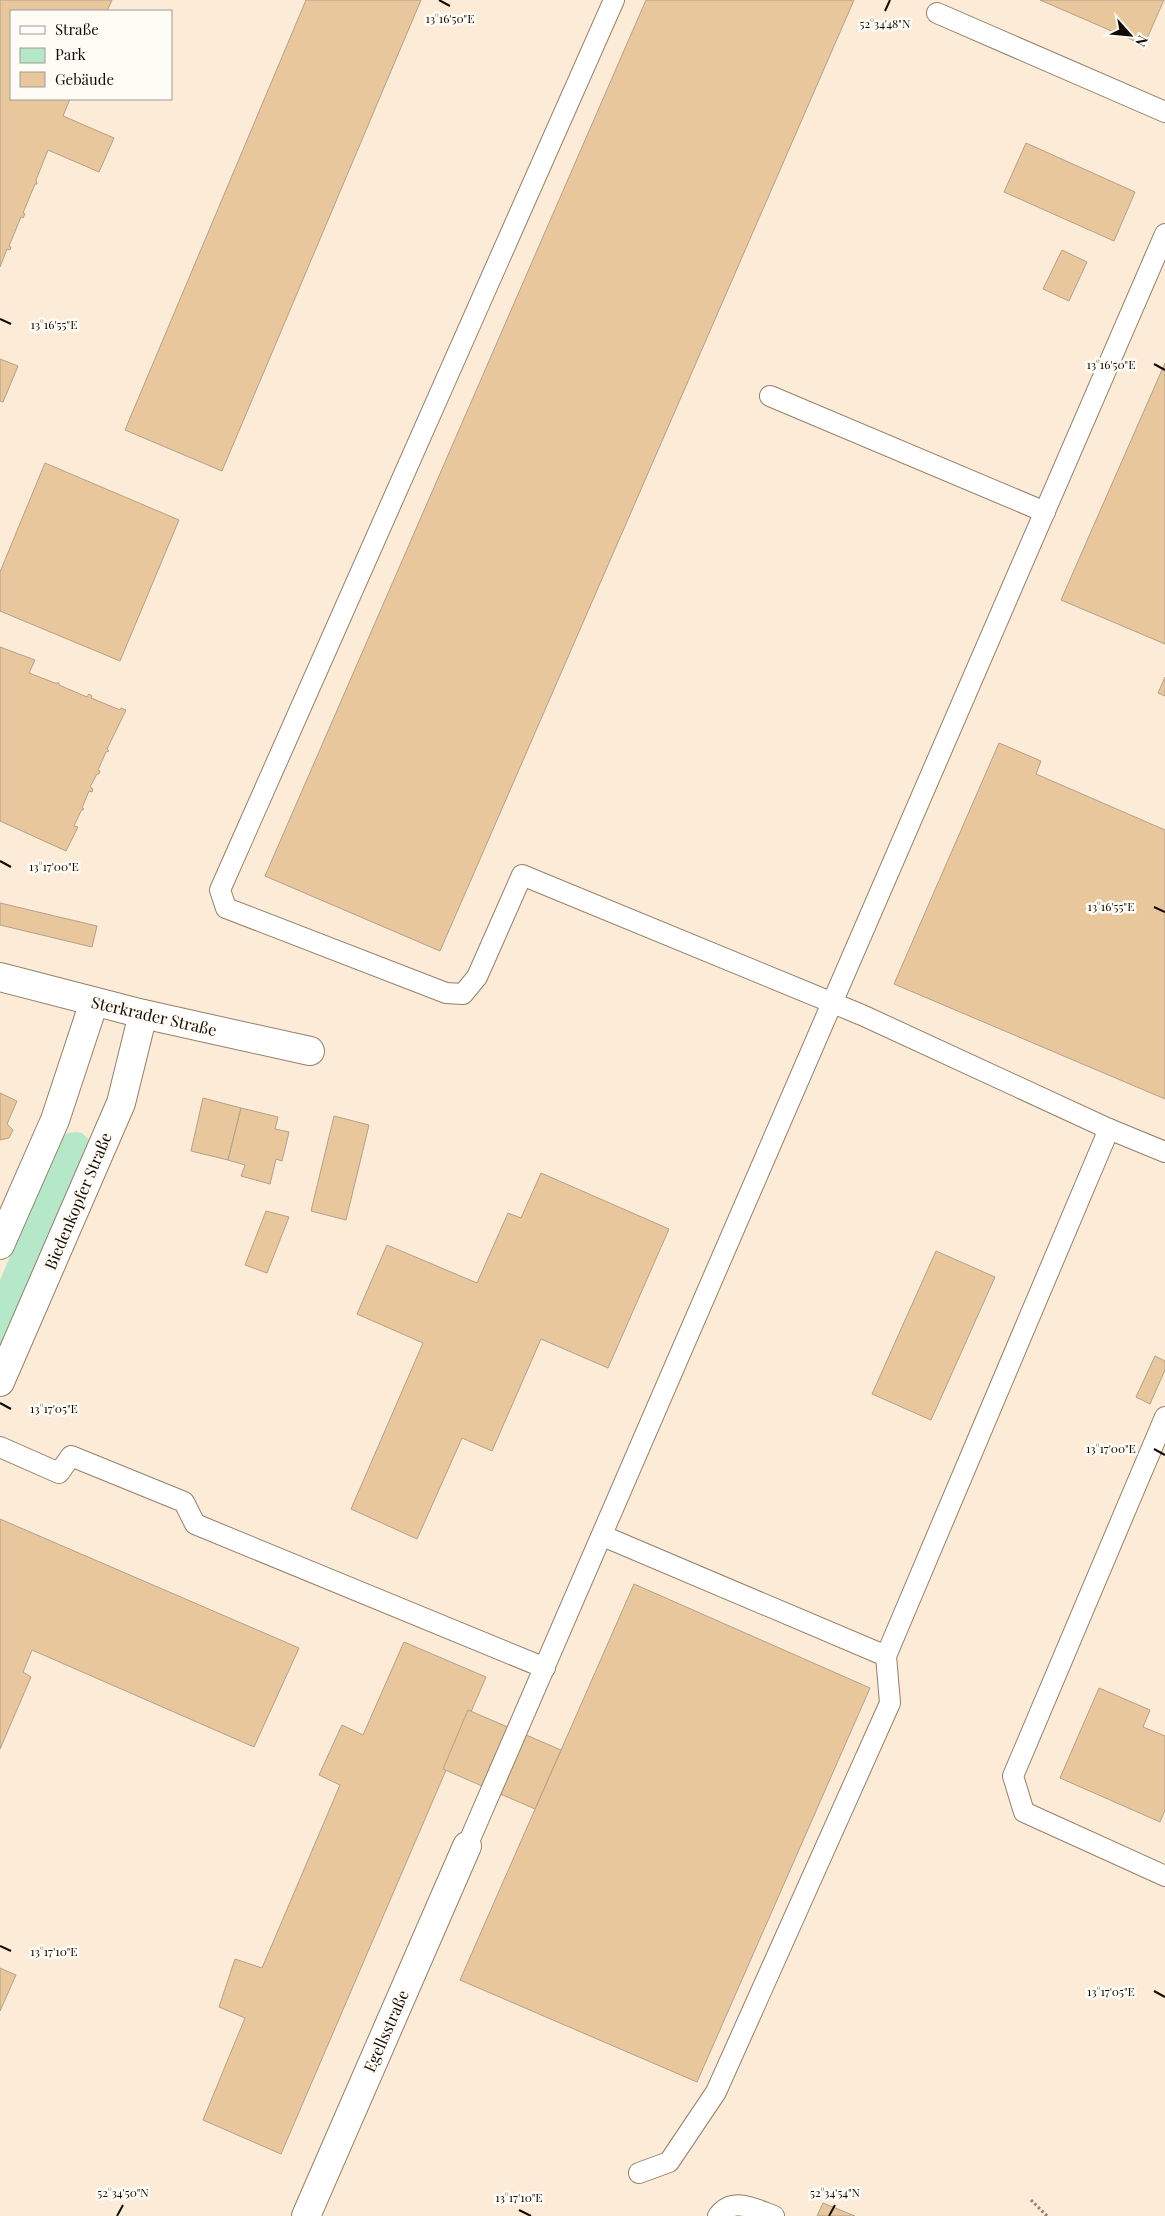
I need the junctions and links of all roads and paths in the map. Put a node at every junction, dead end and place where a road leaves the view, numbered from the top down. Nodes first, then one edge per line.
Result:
1 (614, 0) edge
2 (938, 13) dead end
3 (1165, 112) edge
4 (1165, 234) edge
5 (770, 396) dead end
6 (1045, 512) junction
7 (0, 977) edge
8 (94, 1002) junction
9 (832, 1002) junction
10 (143, 1014) junction
11 (310, 1051) dead end
12 (1108, 1129) junction
13 (1165, 1152) edge
14 (0, 1245) edge
15 (0, 1382) edge
16 (1165, 1418) edge
17 (0, 1447) edge
18 (603, 1536) junction
19 (886, 1656) junction
20 (545, 1668) junction
21 (467, 1846) joint
22 (1165, 1876) edge
23 (639, 2173) dead end
24 (1032, 2200) dead end
25 (306, 2216) edge
26 (718, 2216) edge
27 (774, 2216) edge
28 (1047, 2216) edge

1 - 9 lane
2 - 3 lane
4 - 6 lane
5 - 6 lane
6 - 9 lane
7 - 8 street, Sterkrader Straße
8 - 10 street, Sterkrader Straße
8 - 14 street
9 - 12 lane
9 - 18 lane
10 - 11 street, Sterkrader Straße
10 - 15 street, Biedenkopfer Straße
12 - 13 lane
12 - 19 lane
16 - 22 lane
17 - 20 lane
18 - 19 lane
18 - 20 lane
19 - 23 lane
20 - 21 lane
21 - 25 street, Egellsstraße
24 - 28 path
26 - 27 lane

